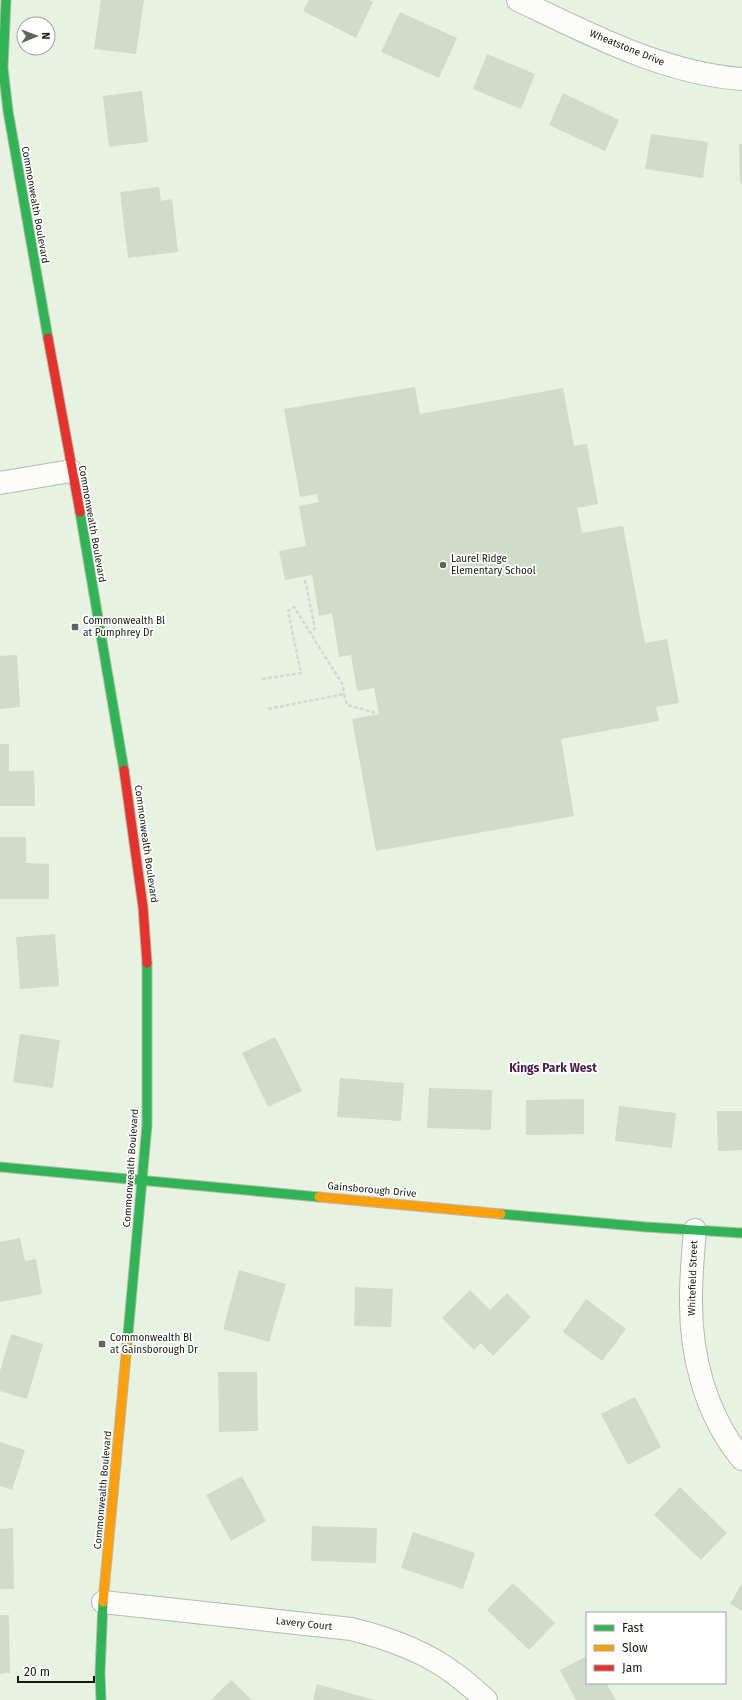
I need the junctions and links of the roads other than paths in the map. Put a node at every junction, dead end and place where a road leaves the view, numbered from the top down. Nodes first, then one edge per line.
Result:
1 (6, 0) edge
2 (518, 0) edge
3 (1, 68) edge
4 (742, 78) edge
5 (71, 472) junction
6 (0, 483) edge
7 (0, 1167) edge
8 (142, 1180) junction
9 (695, 1230) junction
10 (742, 1233) edge
11 (742, 1459) edge
12 (103, 1602) junction
13 (101, 1700) edge
14 (486, 1700) edge

1 - 3 street, Commonwealth Boulevard
2 - 4 street, Wheatstone Drive
3 - 5 street, Commonwealth Boulevard
5 - 6 street
5 - 8 street, Commonwealth Boulevard
7 - 8 street, Gainsborough Drive
8 - 9 street, Gainsborough Drive
8 - 12 street, Commonwealth Boulevard
9 - 10 street, Gainsborough Drive
9 - 11 street, Whitefield Street
12 - 13 street, Commonwealth Boulevard
12 - 14 street, Lavery Court

